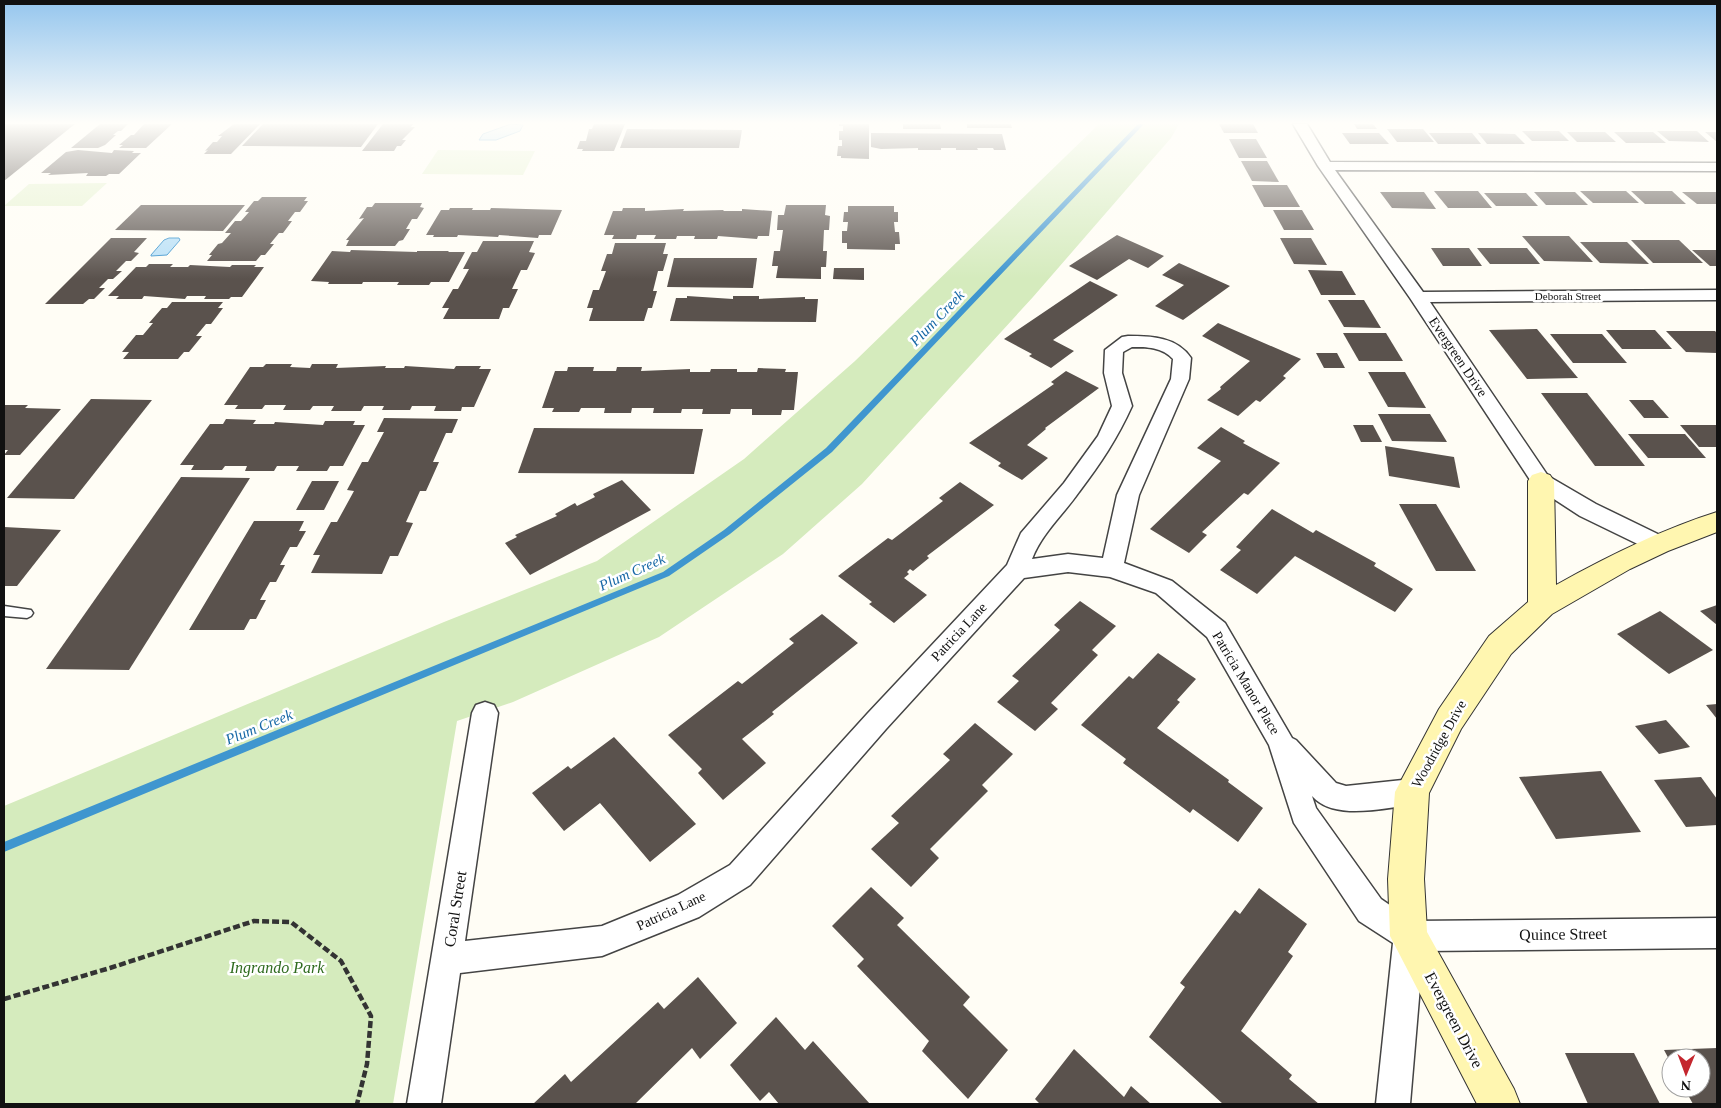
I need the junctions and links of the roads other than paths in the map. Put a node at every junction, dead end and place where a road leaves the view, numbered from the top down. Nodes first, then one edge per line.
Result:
1 (1332, 176) edge
2 (1717, 295) edge
3 (1418, 297) junction
4 (1541, 481) junction
5 (1717, 522) edge
6 (1658, 544) junction
7 (1112, 568) junction
8 (1017, 570) junction
9 (1542, 606) junction
10 (4, 611) edge
11 (28, 613) dead end
12 (485, 713) dead end
13 (1281, 742) junction
14 (1412, 792) junction
15 (1717, 933) edge
16 (1408, 936) junction
17 (447, 959) junction
18 (424, 1104) edge
19 (1393, 1104) edge
20 (1499, 1104) edge

1 - 3 street, Evergreen Drive
2 - 3 street, Deborah Street
3 - 4 street, Evergreen Drive
4 - 6 street, Evergreen Drive
4 - 9 street
5 - 6 street, Woodridge Drive
6 - 9 street, Woodridge Drive
7 - 8 street, Patricia Manor Place
7 - 8 street, Patricia Lane
7 - 13 street, Patricia Manor Place
8 - 17 street, Patricia Lane
9 - 14 street, Woodridge Drive
10 - 11 lane
12 - 17 street, Coral Street
13 - 14 street, Patricia Manor Place
13 - 16 street, Patricia Manor Place
14 - 16 street, Woodridge Drive
15 - 16 street, Quince Street
16 - 19 street, Woodridge Drive
16 - 20 street, Evergreen Drive
17 - 18 street, Coral Street

